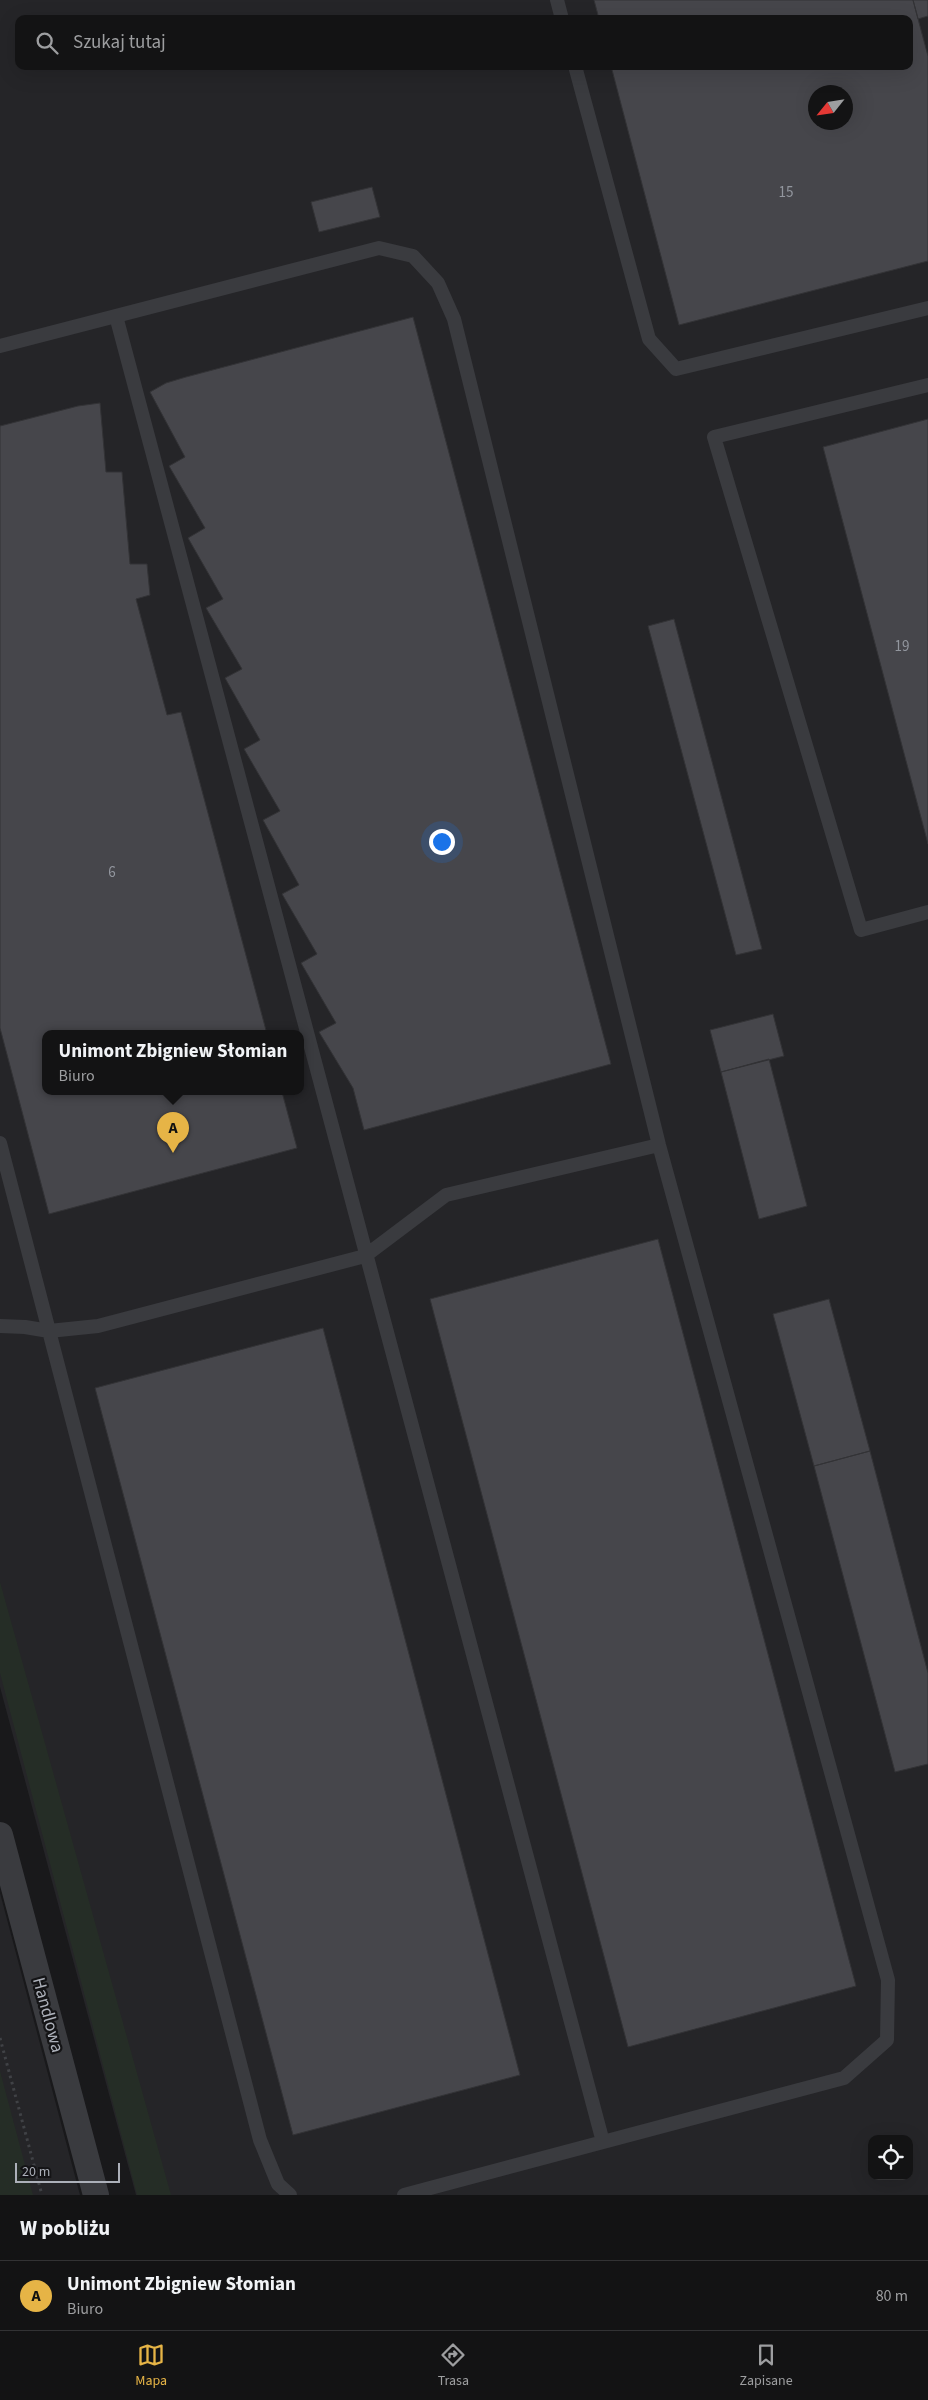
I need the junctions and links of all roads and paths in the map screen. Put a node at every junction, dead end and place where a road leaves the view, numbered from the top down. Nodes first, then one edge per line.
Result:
1 (557, 0) edge
2 (561, 15) edge
3 (576, 70) edge
4 (928, 308) edge
5 (116, 316) junction
6 (0, 346) edge
7 (928, 385) edge
8 (928, 912) edge
9 (0, 1143) edge
10 (658, 1145) junction
11 (365, 1256) junction
12 (0, 1326) edge
13 (49, 1331) junction
14 (0, 1835) edge
15 (0, 2038) edge
16 (603, 2142) junction
17 (42, 2195) edge
18 (96, 2195) edge
19 (290, 2195) edge
20 (404, 2195) edge

1 - 2 lane
3 - 4 lane
5 - 6 lane
5 - 10 lane
5 - 11 lane
7 - 8 lane
9 - 13 lane
10 - 11 lane
10 - 16 lane
11 - 13 lane
11 - 16 lane
12 - 13 lane
13 - 19 lane
14 - 18 street, Handlowa
15 - 17 path
16 - 20 lane

